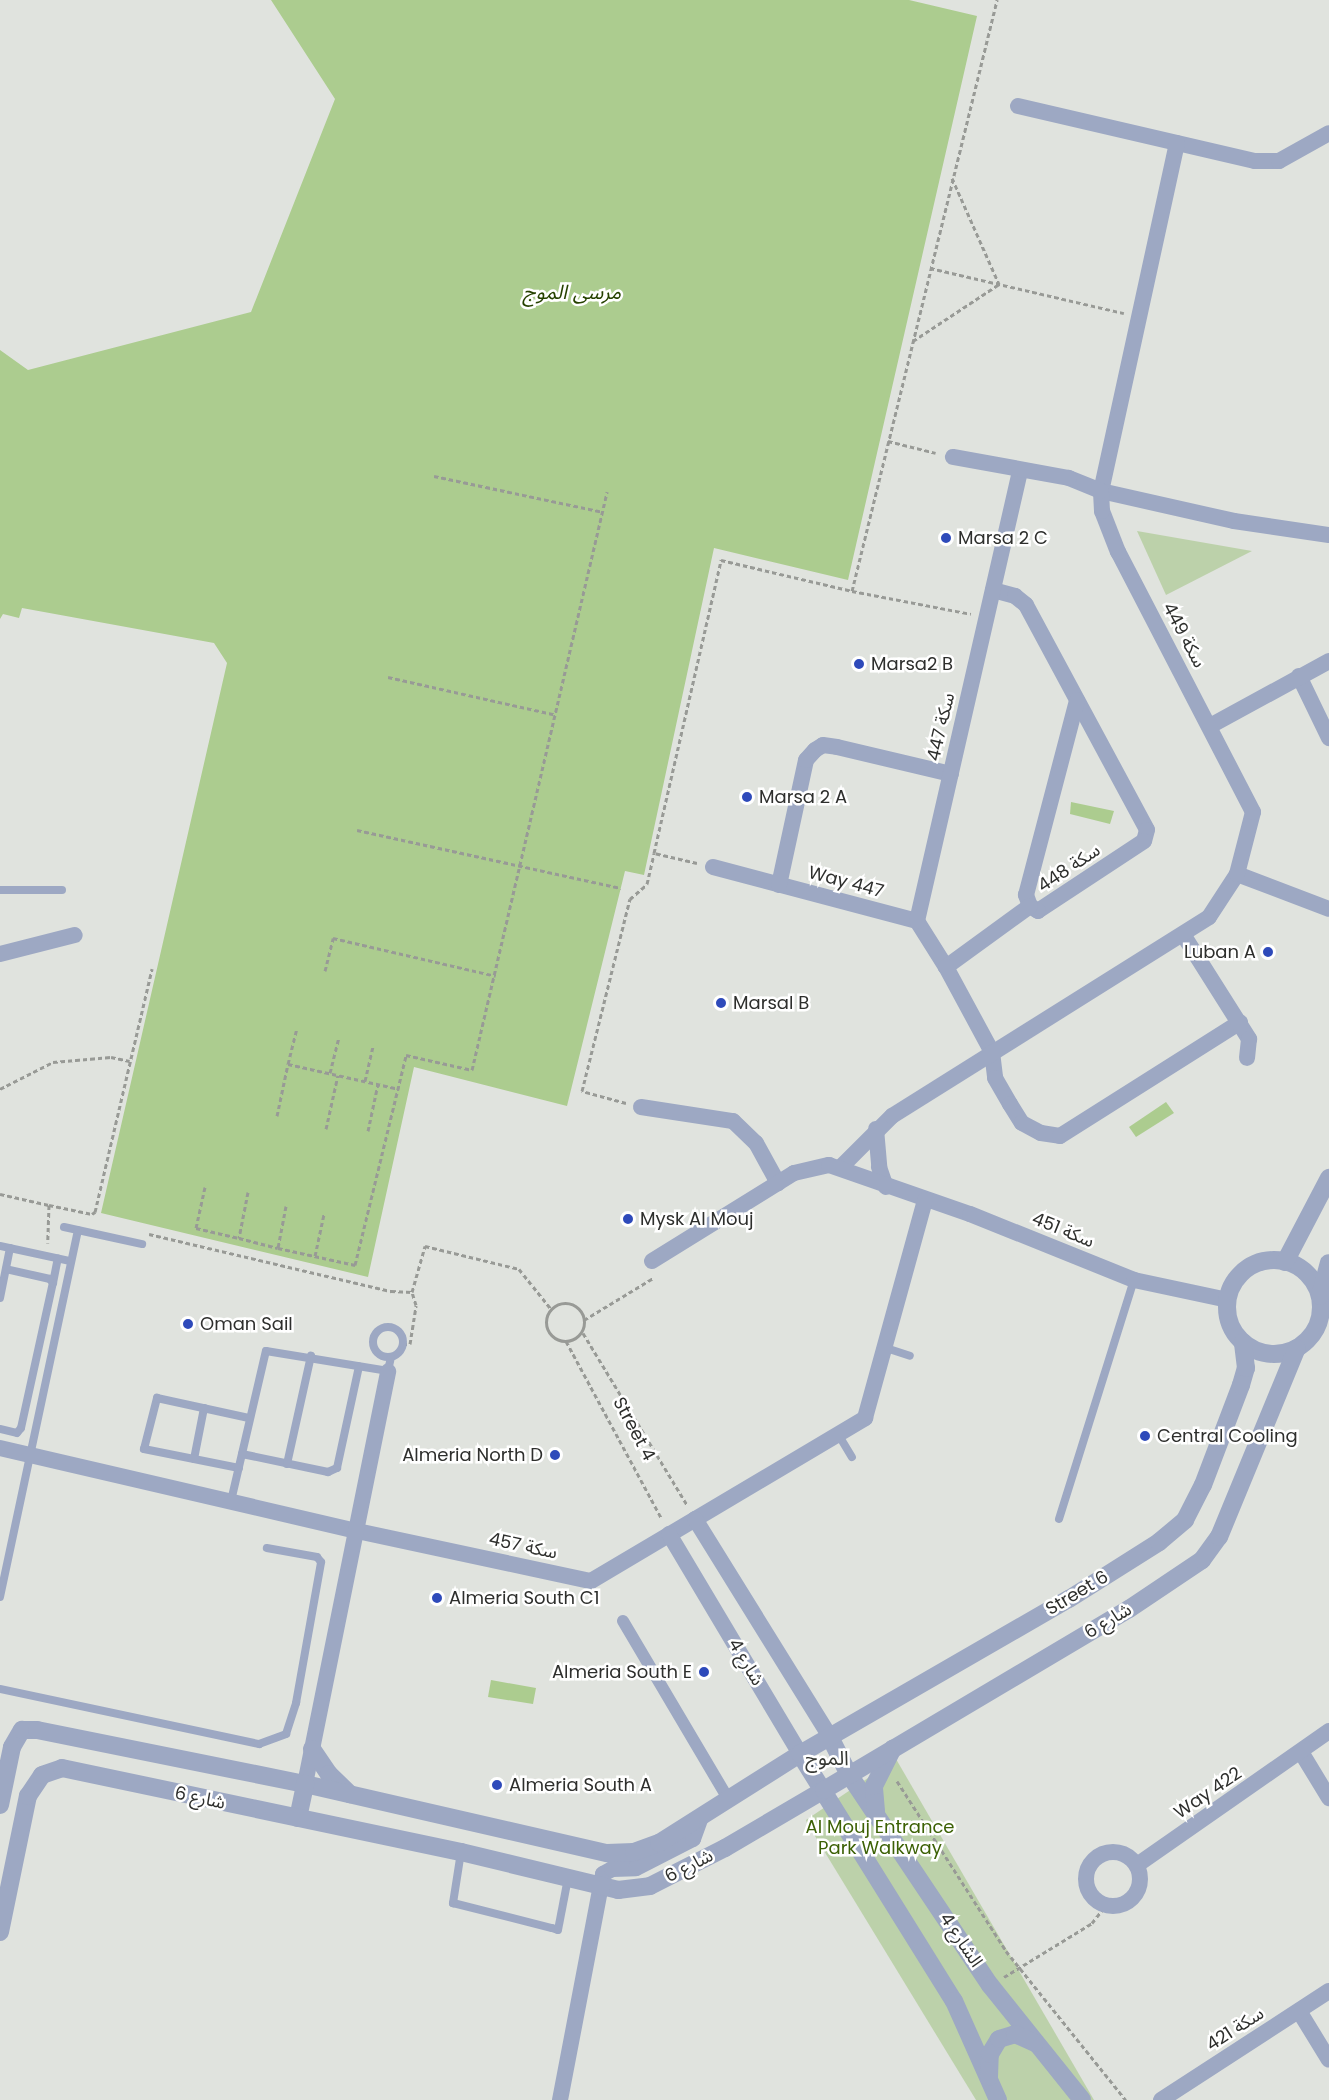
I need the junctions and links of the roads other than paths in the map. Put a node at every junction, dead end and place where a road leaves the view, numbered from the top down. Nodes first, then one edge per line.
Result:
1 (1018, 106) dead end
2 (1329, 133) edge
3 (1177, 143) junction
4 (953, 457) road end
5 (1020, 471) junction
6 (1101, 491) junction
7 (1329, 535) edge
8 (993, 590) junction
9 (1329, 660) edge
10 (1299, 676) junction
11 (1077, 701) junction
12 (1210, 726) junction
13 (1329, 738) edge
14 (951, 774) junction
15 (713, 867) road end
16 (1238, 874) junction
17 (779, 885) junction
18 (0, 890) edge
19 (62, 890) dead end
20 (1030, 906) junction
21 (1329, 909) edge
22 (917, 921) junction
23 (75, 935) dead end
24 (1184, 936) junction
25 (0, 954) edge
26 (945, 967) junction
27 (1240, 1022) junction
28 (992, 1052) junction
29 (1247, 1058) dead end
30 (641, 1107) road end
31 (876, 1129) junction
32 (841, 1167) junction
33 (1329, 1178) edge
34 (778, 1183) junction
35 (886, 1187) junction
36 (925, 1200) junction
37 (64, 1227) dead end
38 (78, 1230) junction
39 (142, 1244) dead end
40 (0, 1246) edge
41 (10, 1248) junction
42 (58, 1258) junction
43 (70, 1261) junction
44 (652, 1261) dead end
45 (1285, 1262) junction
46 (1329, 1263) edge
47 (6, 1269) junction
48 (1134, 1280) junction
49 (53, 1283) junction
50 (1320, 1296) junction
51 (0, 1298) edge
52 (1228, 1300) junction
53 (1243, 1342) junction
54 (886, 1348) junction
55 (1297, 1348) junction
56 (311, 1356) junction
57 (910, 1356) dead end
58 (390, 1364) junction
59 (359, 1366) junction
60 (204, 1408) junction
61 (249, 1418) junction
62 (0, 1429) edge
63 (838, 1434) junction
64 (0, 1448) edge
65 (29, 1454) junction
66 (242, 1454) junction
67 (852, 1457) dead end
68 (194, 1459) junction
69 (287, 1464) junction
70 (239, 1468) junction
71 (231, 1501) junction
72 (695, 1519) junction
73 (1059, 1519) dead end
74 (357, 1531) junction
75 (669, 1534) junction
76 (267, 1548) dead end
77 (0, 1597) edge
78 (623, 1621) dead end
79 (0, 1689) edge
80 (1329, 1731) edge
81 (830, 1737) junction
82 (894, 1747) junction
83 (312, 1749) junction
84 (1301, 1752) junction
85 (800, 1754) junction
86 (848, 1773) junction
87 (305, 1784) junction
88 (824, 1790) junction
89 (351, 1795) junction
90 (1329, 1798) edge
91 (729, 1800) junction
92 (0, 1805) edge
93 (783, 1814) junction
94 (877, 1816) junction
95 (701, 1817) junction
96 (298, 1818) junction
97 (842, 1821) junction
98 (461, 1852) junction
99 (1137, 1864) junction
100 (568, 1878) junction
101 (600, 1885) junction
102 (0, 1932) edge
103 (1329, 1991) edge
104 (1299, 2011) junction
105 (1039, 2045) junction
106 (1329, 2060) edge
107 (989, 2081) junction
108 (560, 2100) edge
109 (998, 2100) edge
110 (1083, 2100) edge
111 (1161, 2100) edge

1 - 3 street
2 - 3 street
3 - 6 street
4 - 5 street
5 - 6 street
5 - 8 street, سكة 447
6 - 7 street
6 - 12 street, سكة 449
8 - 11 street, سكة 448
8 - 14 street, سكة 447
9 - 10 street
10 - 12 street
10 - 13 street
11 - 20 street, سكة 448
11 - 20 street, سكة 448
12 - 16 street, سكة 449
14 - 17 street
14 - 22 street, سكة 447
15 - 17 street, Way 447
16 - 21 street
16 - 24 street
17 - 22 street, Way 447
18 - 19 lane
20 - 26 street
22 - 26 street
23 - 25 street
24 - 27 street
24 - 28 street
26 - 28 street
27 - 28 street
27 - 29 street
28 - 31 street
30 - 34 street
31 - 32 street
31 - 35 street
32 - 34 street
32 - 35 street, سكة 451
33 - 45 street
34 - 44 street
35 - 36 street, سكة 451
36 - 48 street, سكة 451
36 - 54 street, سكة 457
37 - 38 lane
38 - 39 lane
38 - 43 lane
40 - 41 lane
41 - 42 lane
41 - 47 lane
42 - 43 lane
42 - 49 lane
43 - 65 lane
45 - 50 street
45 - 52 street
46 - 50 street
47 - 49 lane
47 - 51 lane
48 - 52 street, سكة 451
48 - 73 lane
49 - 62 lane
50 - 55 street
52 - 53 street
53 - 55 street
53 - 81 street, Street 6
54 - 57 lane
54 - 63 street, سكة 457
55 - 82 street, شارع 6
56 - 59 lane
56 - 61 lane
56 - 69 lane
58 - 58 lane
58 - 59 lane
58 - 74 street
59 - 69 lane
60 - 61 lane
60 - 68 lane
60 - 68 lane
61 - 66 lane
63 - 67 lane
63 - 72 street, سكة 457
64 - 65 street, سكة 457
65 - 71 street, سكة 457
65 - 77 lane
66 - 69 lane
66 - 70 lane
68 - 70 lane
70 - 71 lane
71 - 74 street, سكة 457
72 - 75 street, سكة 457
72 - 81 street, شارع 4
74 - 75 street, سكة 457
74 - 83 street
75 - 85 street, شارع 4
76 - 79 lane
78 - 91 street
80 - 84 street, Way 422
81 - 85 street, Street 6
81 - 86 street, شارع 4
82 - 86 street, شارع 6
82 - 94 street
83 - 87 street
83 - 89 street
84 - 90 street
84 - 99 street, Way 422
85 - 88 street, شارع 4
85 - 91 street, شارع 6
86 - 88 street, شارع 6
86 - 94 street, الشارع 4
87 - 89 street, شارع 6
87 - 92 street, شارع 6
87 - 96 street
88 - 93 street, شارع 6
88 - 97 street, الشارع 4
89 - 95 street, شارع 6
91 - 95 street, شارع 6
93 - 97 street
93 - 101 street, شارع 6
94 - 105 street, الشارع 4
95 - 101 street
96 - 98 street, شارع 6
96 - 102 street, شارع 6
97 - 107 street, الشارع 4
98 - 100 street, شارع 6
98 - 100 lane
99 - 99 street
100 - 101 street, شارع 6
101 - 108 street
103 - 104 street, سكة 421
104 - 106 street
104 - 111 street, سكة 421
105 - 107 street
105 - 110 street, الشارع 4
107 - 109 street, الشارع 4

